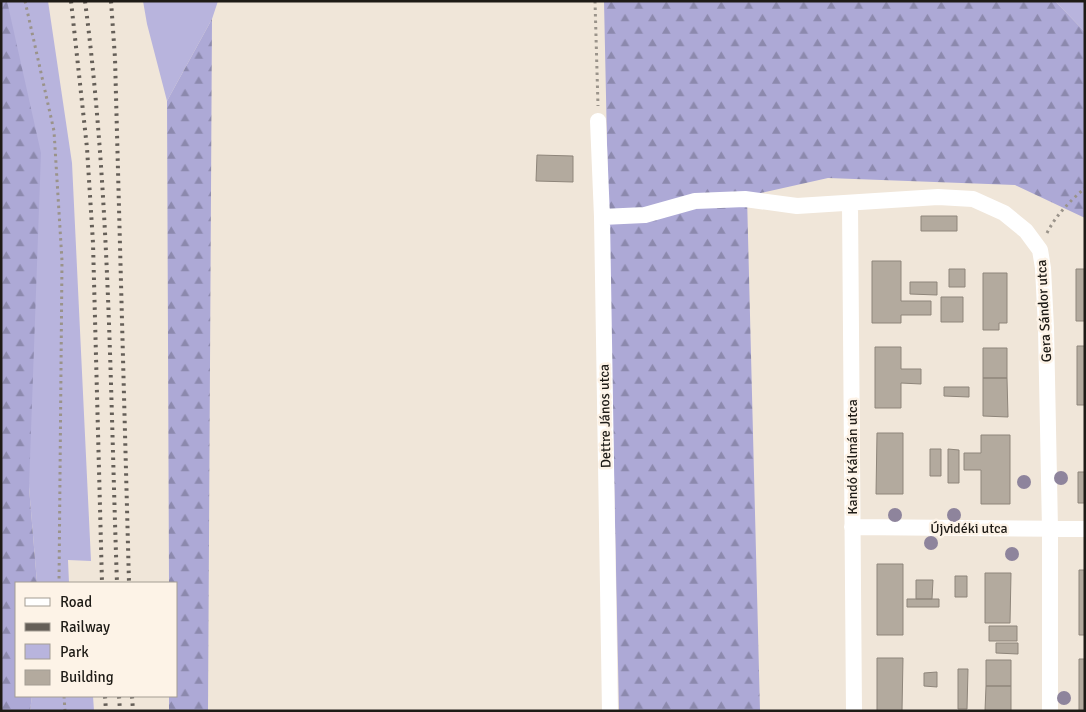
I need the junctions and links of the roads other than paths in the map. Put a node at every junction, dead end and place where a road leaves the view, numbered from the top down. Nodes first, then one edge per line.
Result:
1 (598, 121) road end
2 (850, 204) junction
3 (602, 217) junction
4 (852, 527) junction
5 (1050, 529) junction
6 (1085, 529) edge
7 (610, 711) edge
8 (854, 711) edge
9 (1050, 711) edge

1 - 3 street, Dettre János utca
2 - 3 street, Gera Sándor utca
2 - 4 street, Kandó Kálmán utca
2 - 5 street, Gera Sándor utca
3 - 7 street, Dettre János utca
4 - 5 street, Újvidéki utca
4 - 8 street, Kandó Kálmán utca
5 - 6 street, Újvidéki utca
5 - 9 street, Gera Sándor utca

